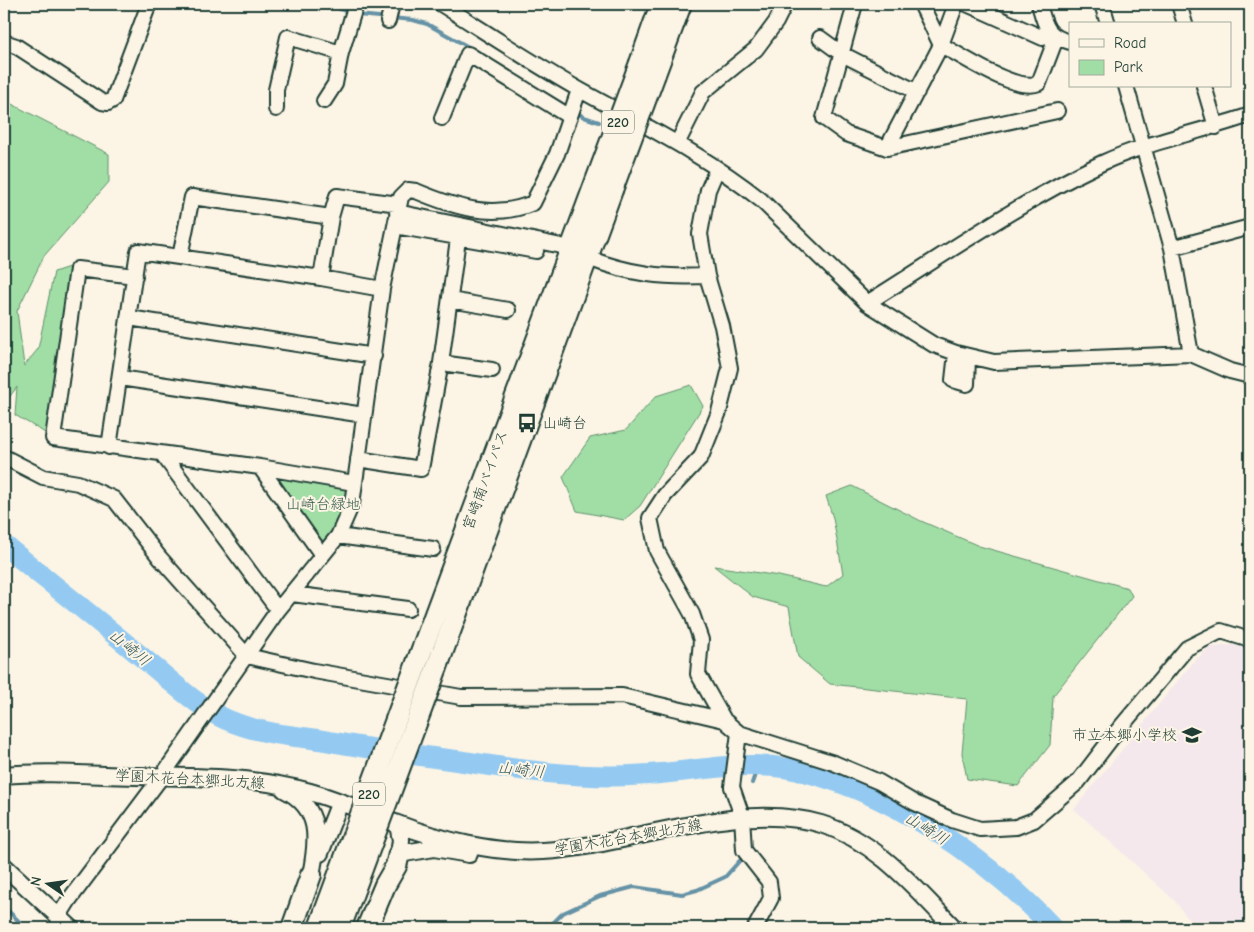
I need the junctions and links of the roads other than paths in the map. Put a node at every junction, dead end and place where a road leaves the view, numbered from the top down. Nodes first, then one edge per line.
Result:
1 (149, 4) edge
2 (441, 4) edge
3 (656, 4) edge
4 (662, 4) edge
5 (681, 4) edge
6 (688, 4) edge
7 (785, 4) edge
8 (855, 4) edge
9 (921, 4) edge
10 (956, 4) edge
11 (967, 4) edge
12 (1039, 4) edge
13 (1102, 4) edge
14 (1179, 4) edge
15 (354, 11) edge
16 (1107, 22) edge
17 (1184, 22) edge
18 (661, 32) junction
19 (779, 36) dead end
20 (764, 38) junction
21 (820, 38) dead end
22 (4, 42) edge
23 (1069, 42) edge
24 (941, 45) junction
25 (341, 53) junction
26 (842, 54) junction
27 (1127, 88) edge
28 (1205, 88) edge
29 (579, 90) junction
30 (916, 92) junction
31 (324, 100) dead end
32 (276, 109) dead end
33 (1057, 111) dead end
34 (1250, 115) edge
35 (570, 117) junction
36 (442, 118) dead end
37 (1216, 127) junction
38 (678, 142) junction
39 (1144, 146) junction
40 (887, 148) junction
41 (717, 169) junction
42 (397, 214) junction
43 (331, 217) junction
44 (1250, 227) edge
45 (458, 239) junction
46 (1172, 248) junction
47 (536, 251) dead end
48 (580, 253) junction
49 (180, 257) junction
50 (135, 276) junction
51 (707, 276) junction
52 (321, 278) junction
53 (382, 289) junction
54 (450, 300) junction
55 (867, 303) junction
56 (508, 310) dead end
57 (129, 318) junction
58 (1191, 354) junction
59 (374, 356) junction
60 (441, 363) junction
61 (492, 370) dead end
62 (1250, 376) edge
63 (120, 378) junction
64 (364, 416) junction
65 (109, 447) junction
66 (163, 454) junction
67 (4, 457) edge
68 (358, 459) junction
69 (260, 467) junction
70 (354, 482) junction
71 (338, 536) junction
72 (433, 549) dead end
73 (322, 555) junction
74 (292, 594) junction
75 (408, 609) dead end
76 (278, 610) junction
77 (1250, 640) edge
78 (247, 656) junction
79 (724, 720) junction
80 (739, 733) junction
81 (4, 775) edge
82 (162, 776) junction
83 (276, 784) junction
84 (340, 802) junction
85 (742, 816) junction
86 (398, 825) junction
87 (512, 852) junction
88 (399, 854) junction
89 (4, 866) edge
90 (311, 875) junction
91 (59, 922) edge
92 (71, 928) edge
93 (292, 928) edge
94 (319, 928) edge
95 (340, 928) edge
96 (367, 928) edge
97 (755, 928) edge
98 (954, 928) edge

1 - 22 street
2 - 29 street
3 - 18 highway
4 - 18 highway, 宮崎南バイパス / 220
5 - 18 highway, 宮崎南バイパス / 220
6 - 18 highway
7 - 20 street
8 - 26 street
9 - 24 street
10 - 24 street
11 - 24 street
12 - 23 street
13 - 16 street
14 - 17 street
15 - 25 street
18 - 48 highway, 宮崎南バイパス / 220, bridge
19 - 20 street
20 - 38 street
21 - 26 street
24 - 30 street
25 - 31 street
25 - 32 street
26 - 30 street
26 - 40 street
27 - 39 street
28 - 37 street
29 - 35 street
29 - 38 street
30 - 40 street
33 - 40 street
34 - 37 street
35 - 36 street
35 - 42 street
37 - 39 street
38 - 41 street
39 - 46 street
39 - 55 street
41 - 51 street
41 - 55 street
42 - 43 street
42 - 45 street
42 - 48 street
42 - 53 street
43 - 49 street
43 - 52 street
44 - 46 street
45 - 47 street
45 - 54 street
46 - 58 street
48 - 51 street
48 - 94 highway, 宮崎南バイパス / 220, bridge
48 - 95 highway, 宮崎南バイパス / 220, bridge
49 - 50 street
49 - 52 street
50 - 57 street
50 - 65 street
51 - 79 street
52 - 53 street
53 - 59 street
54 - 56 street
54 - 60 street
55 - 58 street
57 - 59 street
57 - 63 street
58 - 62 street
59 - 64 street
60 - 61 street
60 - 68 street
63 - 64 street
63 - 65 street
64 - 68 street
65 - 66 street
66 - 69 street
66 - 76 street
67 - 78 street
68 - 70 street
69 - 70 street
69 - 73 street
70 - 71 street
71 - 72 street
71 - 73 street
73 - 74 street
74 - 75 street
74 - 76 street
76 - 78 street
77 - 80 street
78 - 79 street
78 - 82 street
79 - 80 street
80 - 85 street
81 - 82 main road, 学園木花台本郷北方線
82 - 83 main road, 学園木花台本郷北方線
82 - 91 street
83 - 84 main road, 学園木花台本郷北方線
83 - 90 main road
84 - 86 main road, 学園木花台本郷北方線
84 - 90 main road
85 - 87 main road, 学園木花台本郷北方線
85 - 97 street
85 - 98 main road, 学園木花台本郷北方線
86 - 87 main road, 学園木花台本郷北方線
86 - 88 main road
87 - 88 main road
88 - 96 highway
89 - 91 main road
90 - 93 highway
91 - 92 main road

